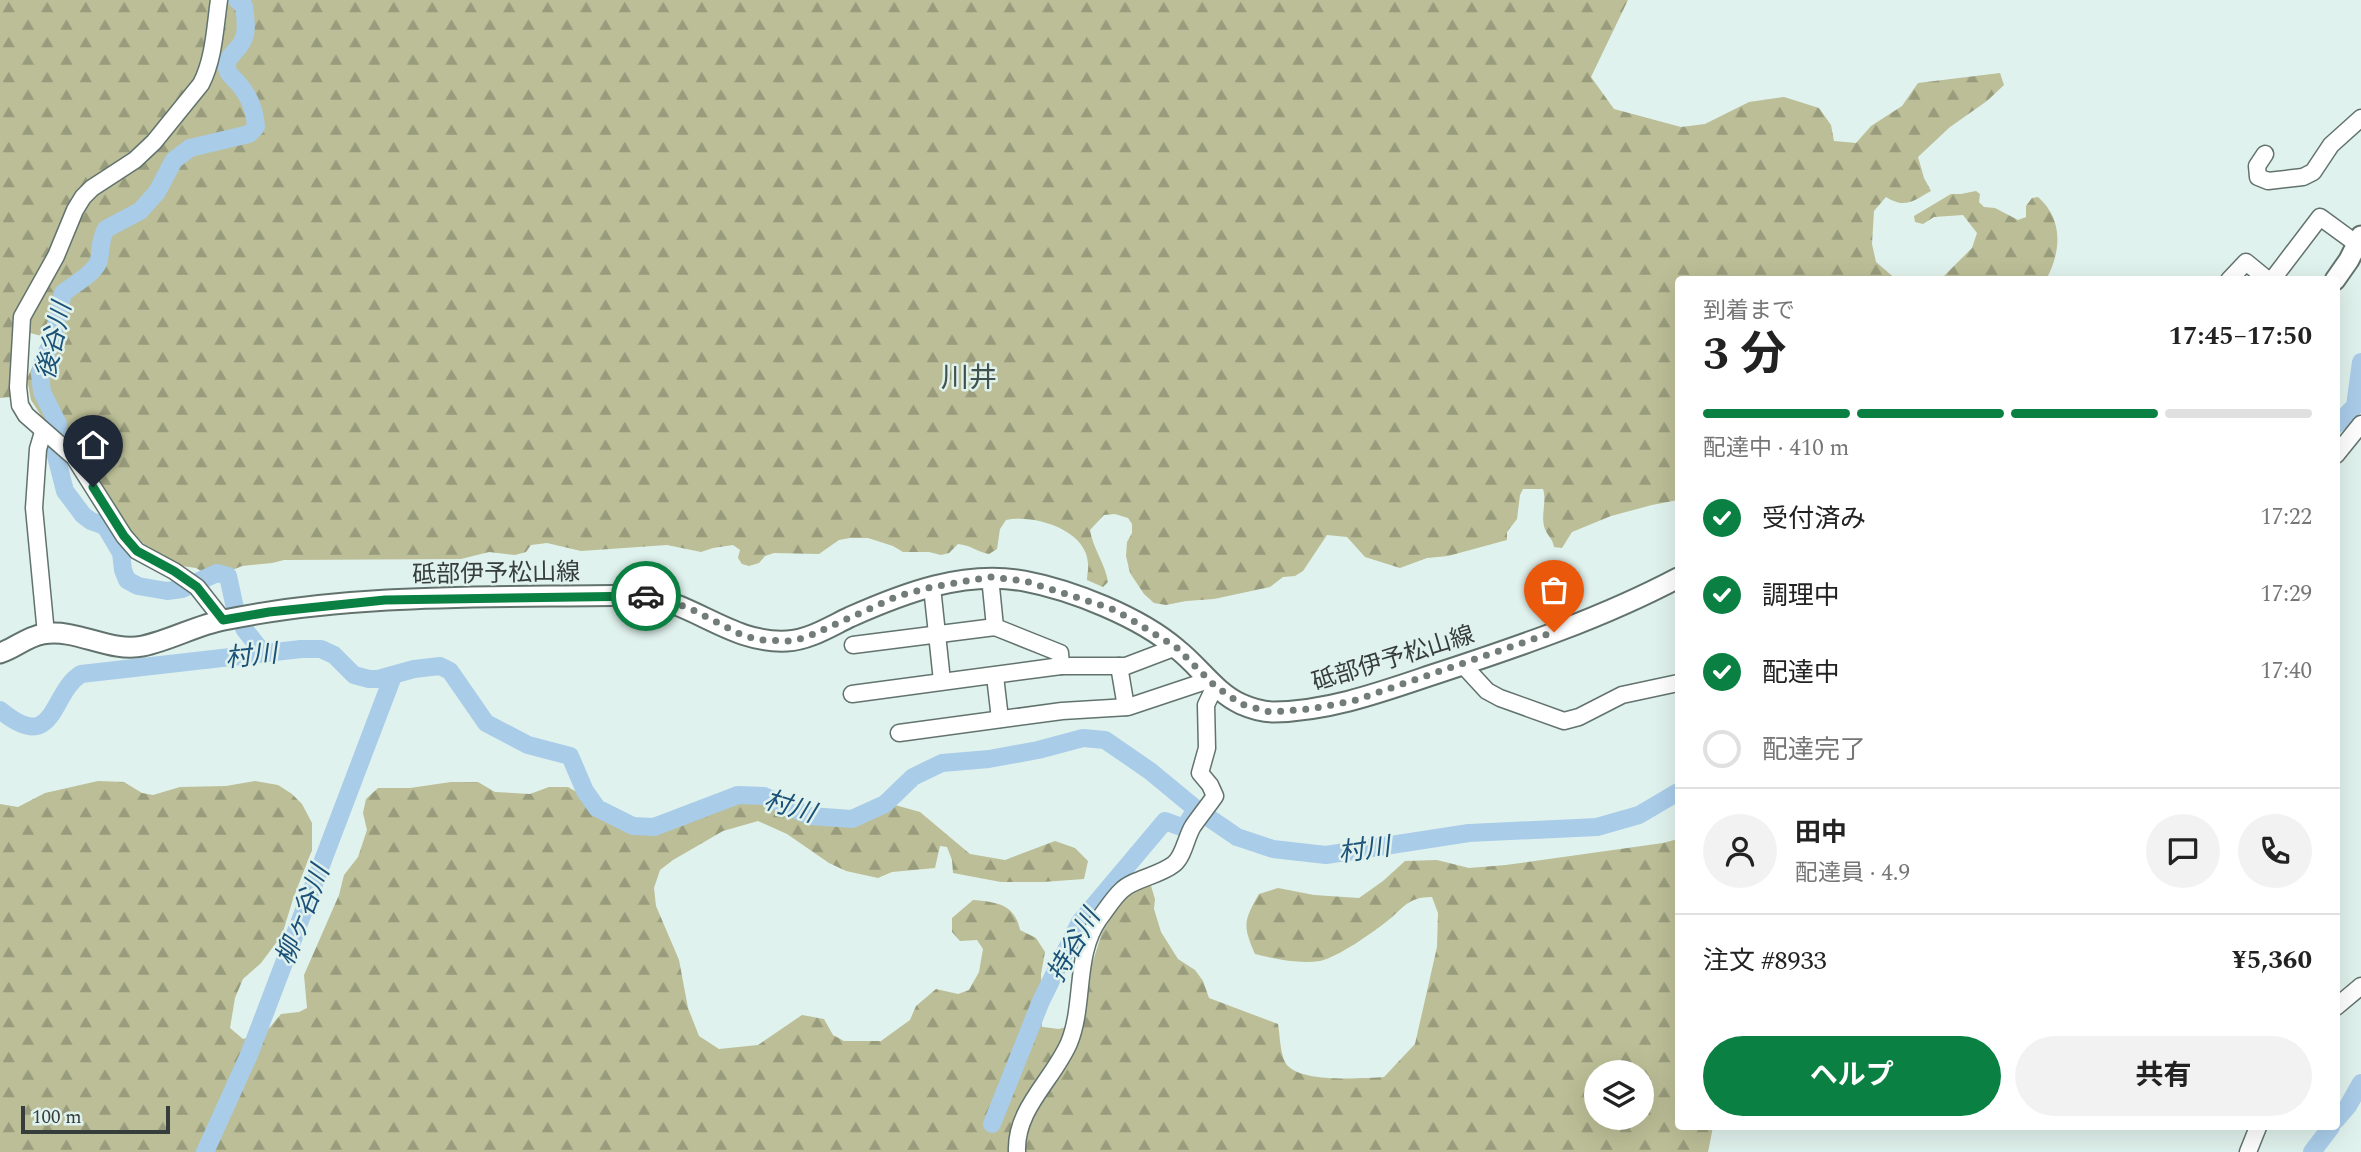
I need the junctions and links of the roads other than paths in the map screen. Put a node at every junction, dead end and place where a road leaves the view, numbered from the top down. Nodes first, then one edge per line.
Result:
1 (219, 0) edge
2 (2361, 118) edge
3 (2346, 134) junction
4 (2361, 144) edge
5 (2265, 154) dead end
6 (2359, 240) edge
7 (2233, 276) edge
8 (2265, 276) edge
9 (2273, 276) edge
10 (2337, 276) edge
11 (2361, 424) edge
12 (43, 432) junction
13 (2340, 450) edge
14 (990, 577) junction
15 (1675, 580) edge
16 (932, 587) junction
17 (223, 620) junction
18 (995, 626) junction
19 (46, 634) junction
20 (937, 636) junction
21 (853, 645) dead end
22 (1176, 647) junction
23 (0, 653) edge
24 (1463, 665) junction
25 (1061, 666) junction
26 (1119, 666) junction
27 (995, 676) junction
28 (942, 681) junction
29 (1212, 683) junction
30 (1675, 684) edge
31 (852, 694) dead end
32 (1126, 707) junction
33 (1000, 719) junction
34 (899, 733) dead end
35 (2361, 986) edge
36 (2340, 1004) edge
37 (2257, 1130) edge
38 (1017, 1152) edge
39 (2248, 1152) edge

1 - 12 street
2 - 3 street
3 - 4 street
3 - 5 street
6 - 9 street
6 - 10 main road
7 - 8 street
11 - 13 street
12 - 17 street
12 - 19 street
14 - 16 main road, 砥部伊予松山線
14 - 18 street
14 - 22 main road, 砥部伊予松山線
15 - 24 main road, 砥部伊予松山線
16 - 17 main road, 砥部伊予松山線
16 - 20 street
17 - 19 main road, 砥部伊予松山線
18 - 20 street
18 - 25 street
19 - 23 main road, 砥部伊予松山線
20 - 21 street
20 - 28 street
22 - 26 street
22 - 29 main road, 砥部伊予松山線
24 - 29 main road, 砥部伊予松山線
24 - 30 street
25 - 26 street
25 - 27 street
26 - 32 street
27 - 28 street
27 - 33 street
28 - 31 street
29 - 32 street
29 - 38 street
32 - 33 street
33 - 34 street
35 - 36 street
37 - 39 street

